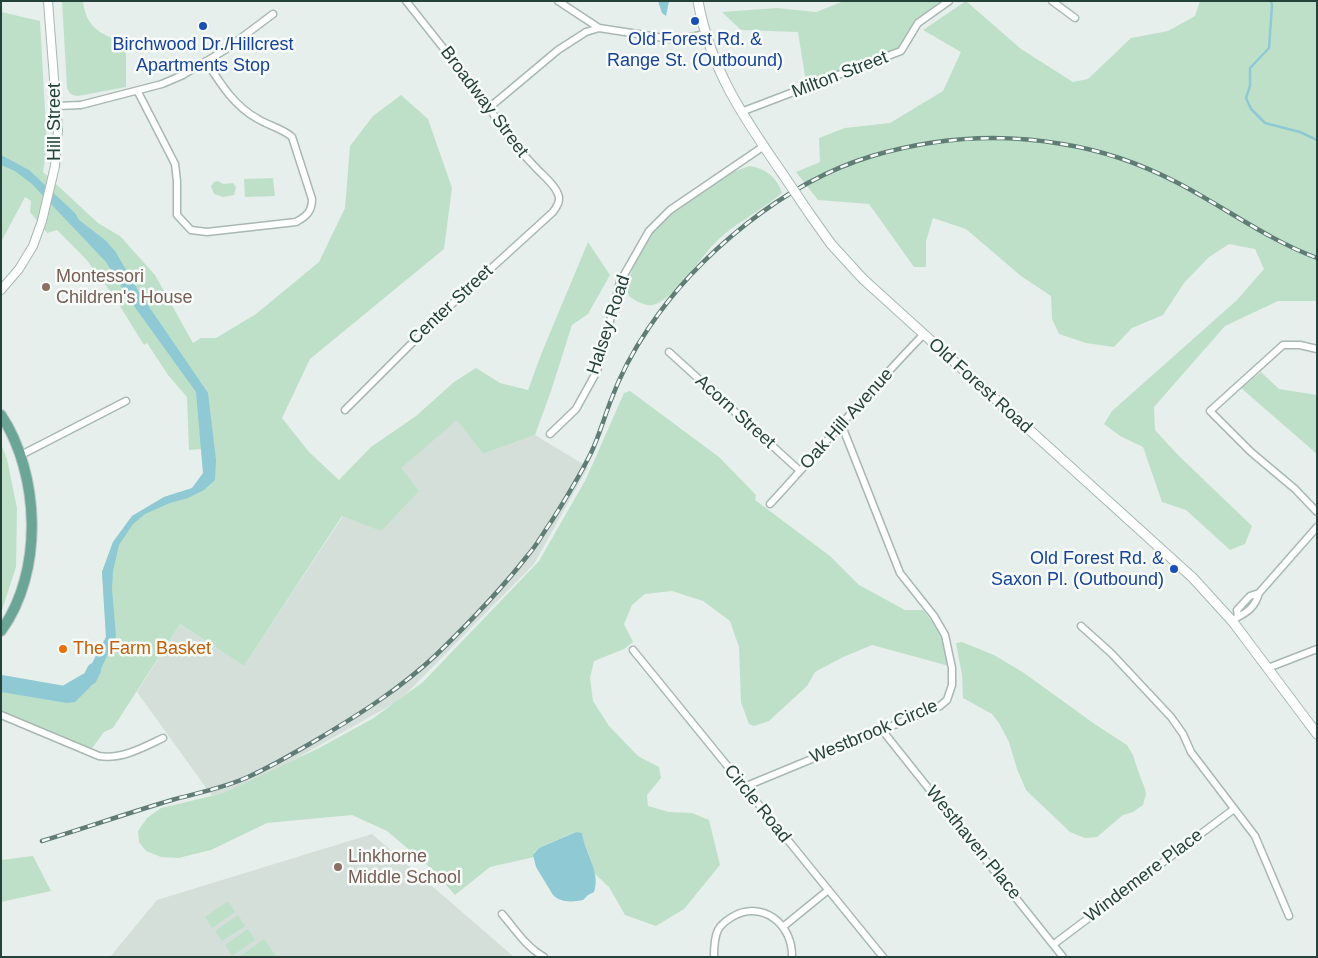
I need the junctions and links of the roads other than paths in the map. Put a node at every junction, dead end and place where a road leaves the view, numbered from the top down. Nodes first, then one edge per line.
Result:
1 (48, 1) edge
2 (406, 1) edge
3 (558, 1) edge
4 (698, 1) edge
5 (949, 1) edge
6 (1052, 1) edge
7 (273, 14) dead end
8 (1075, 18) dead end
9 (600, 28) junction
10 (705, 34) junction
11 (206, 61) junction
12 (138, 92) junction
13 (57, 106) junction
14 (490, 107) junction
15 (741, 112) junction
16 (764, 146) junction
17 (559, 203) joint
18 (1, 290) edge
19 (924, 334) junction
20 (1317, 350) edge
21 (669, 352) dead end
22 (126, 401) dead end
23 (344, 410) dead end
24 (1, 415) edge
25 (842, 426) junction
26 (550, 434) dead end
27 (21, 455) junction
28 (800, 472) junction
29 (770, 504) dead end
30 (1317, 512) edge
31 (1317, 527) edge
32 (1235, 620) junction
33 (1081, 626) dead end
34 (1, 631) edge
35 (1317, 649) edge
36 (633, 650) dead end
37 (1268, 668) junction
38 (1, 716) edge
39 (882, 730) junction
40 (1317, 734) edge
41 (163, 738) dead end
42 (744, 787) junction
43 (1234, 809) junction
44 (828, 890) junction
45 (502, 914) dead end
46 (1289, 916) dead end
47 (784, 926) junction
48 (1054, 944) junction
49 (544, 957) edge
50 (714, 957) edge
51 (792, 957) edge
52 (882, 957) edge
53 (1063, 957) edge

1 - 13 street, Hill Street
2 - 14 street, Broadway Street
3 - 9 street
4 - 10 main road, Old Forest Road
5 - 15 street, Milton Street
6 - 8 street
7 - 11 street
9 - 10 street
9 - 14 street
10 - 15 main road, Old Forest Road
11 - 12 street
11 - 12 street
12 - 13 street
13 - 18 street, Hill Street
14 - 17 street, Broadway Street
15 - 16 main road, Old Forest Road
16 - 19 main road, Old Forest Road, bridge
16 - 26 street, Halsey Road
17 - 23 street, Center Street
19 - 25 street, Oak Hill Avenue
19 - 32 main road, Old Forest Road
20 - 30 street
21 - 28 street, Acorn Street
22 - 27 street
24 - 27 main road
25 - 28 street, Oak Hill Avenue
25 - 39 street, Westbrook Circle
27 - 34 main road
28 - 29 street, Oak Hill Avenue
31 - 32 street
32 - 37 main road, Old Forest Road
33 - 43 street
35 - 37 street
36 - 42 street, Circle Road
37 - 40 main road, Old Forest Road
38 - 41 street
39 - 42 street, Westbrook Circle
39 - 48 street, Westhaven Place
42 - 44 street, Circle Road
43 - 46 street
43 - 48 street, Windemere Place
44 - 47 street
44 - 52 street, Circle Road
45 - 49 street
47 - 50 street
47 - 51 street
48 - 53 street, Westhaven Place

